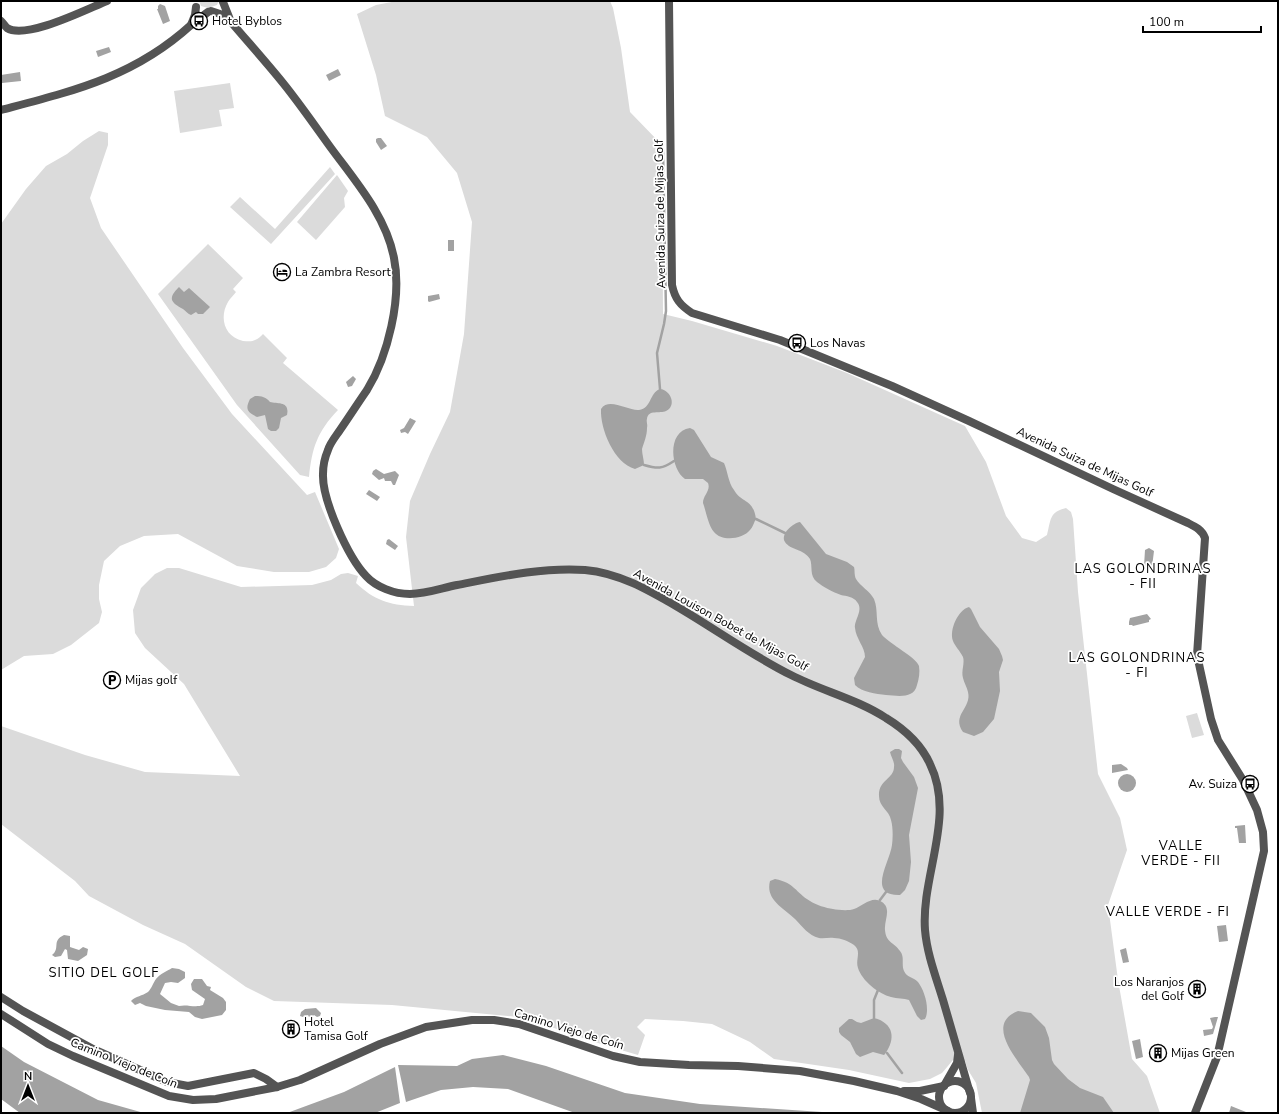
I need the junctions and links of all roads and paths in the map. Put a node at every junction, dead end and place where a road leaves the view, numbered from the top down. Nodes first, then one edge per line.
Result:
1 (107, 1) edge
2 (669, 1) edge
3 (223, 2) edge
4 (194, 3) edge
5 (210, 11) junction
6 (1, 21) edge
7 (231, 22) junction
8 (191, 25) junction
9 (1, 110) edge
10 (1, 997) edge
11 (1, 1014) edge
12 (958, 1050) junction
13 (944, 1085) junction
14 (277, 1087) junction
15 (897, 1091) junction
16 (971, 1095) junction
17 (952, 1112) edge
18 (973, 1113) edge
19 (1195, 1113) edge

1 - 6 street
2 - 19 street, Avenida Suiza de Mijas Golf
3 - 5 street
3 - 7 street, Avenida Louison Bobet de Mijas Golf
4 - 5 street, Avenida Louison Bobet de Mijas Golf
4 - 8 street
5 - 7 street, Avenida Louison Bobet de Mijas Golf
5 - 8 street
7 - 12 street, Avenida Louison Bobet de Mijas Golf
8 - 9 street
10 - 14 street
11 - 14 street, Camino Viejo de Coín
12 - 13 street
12 - 16 street, Avenida Louison Bobet de Mijas Golf
13 - 15 street, Camino Viejo de Coín
13 - 16 street
13 - 17 street
14 - 15 street, Camino Viejo de Coín
15 - 17 street, Camino Viejo de Coín
16 - 17 street
16 - 18 street

